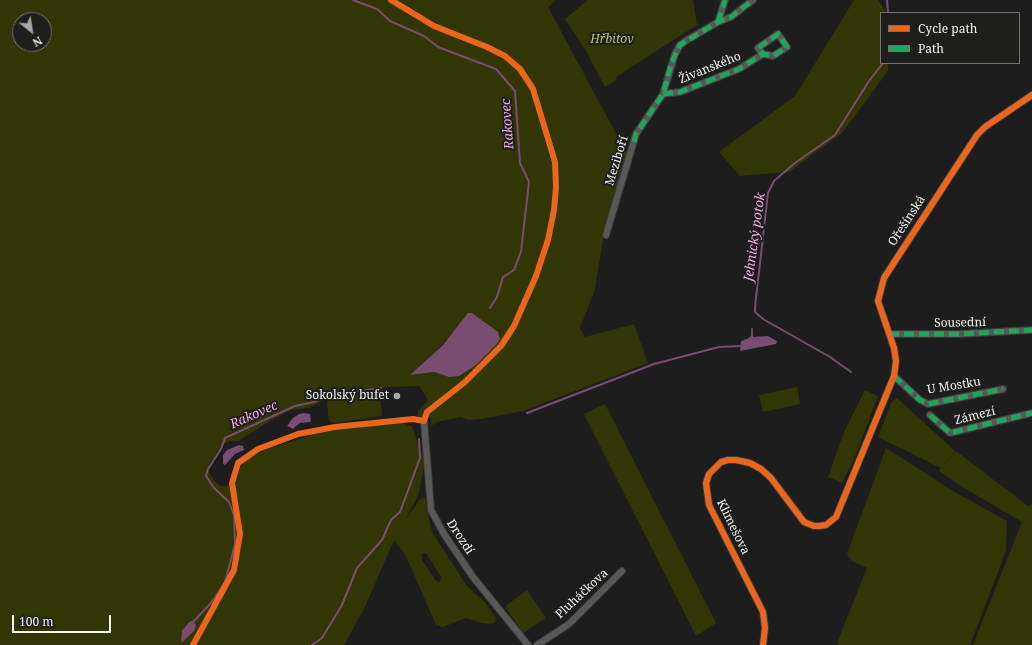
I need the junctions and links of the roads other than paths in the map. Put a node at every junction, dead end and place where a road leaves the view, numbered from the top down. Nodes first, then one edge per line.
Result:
1 (725, 0) edge
2 (753, 0) edge
3 (718, 22) junction
4 (763, 54) dead end
5 (663, 94) junction
6 (1032, 95) edge
7 (606, 235) dead end
8 (1032, 330) edge
9 (889, 334) junction
10 (894, 376) junction
11 (1003, 389) dead end
12 (888, 391) joint
13 (1032, 413) edge
14 (930, 415) dead end
15 (424, 421) dead end
16 (622, 571) dead end
17 (528, 645) edge
18 (537, 645) edge
19 (763, 645) edge

1 - 3 street
2 - 3 street, Meziboří
3 - 5 street, Meziboří
4 - 5 street, Živanského
5 - 7 street, Meziboří
6 - 9 street, Ořešínská
8 - 9 street, Sousední
9 - 10 street, Ořešínská
10 - 11 street, U Mostku
10 - 12 street, Ořešínská
12 - 19 street, Klimešova
13 - 14 street, Zámezí
15 - 17 street, Drozdí
16 - 18 street, Pluháčkova

